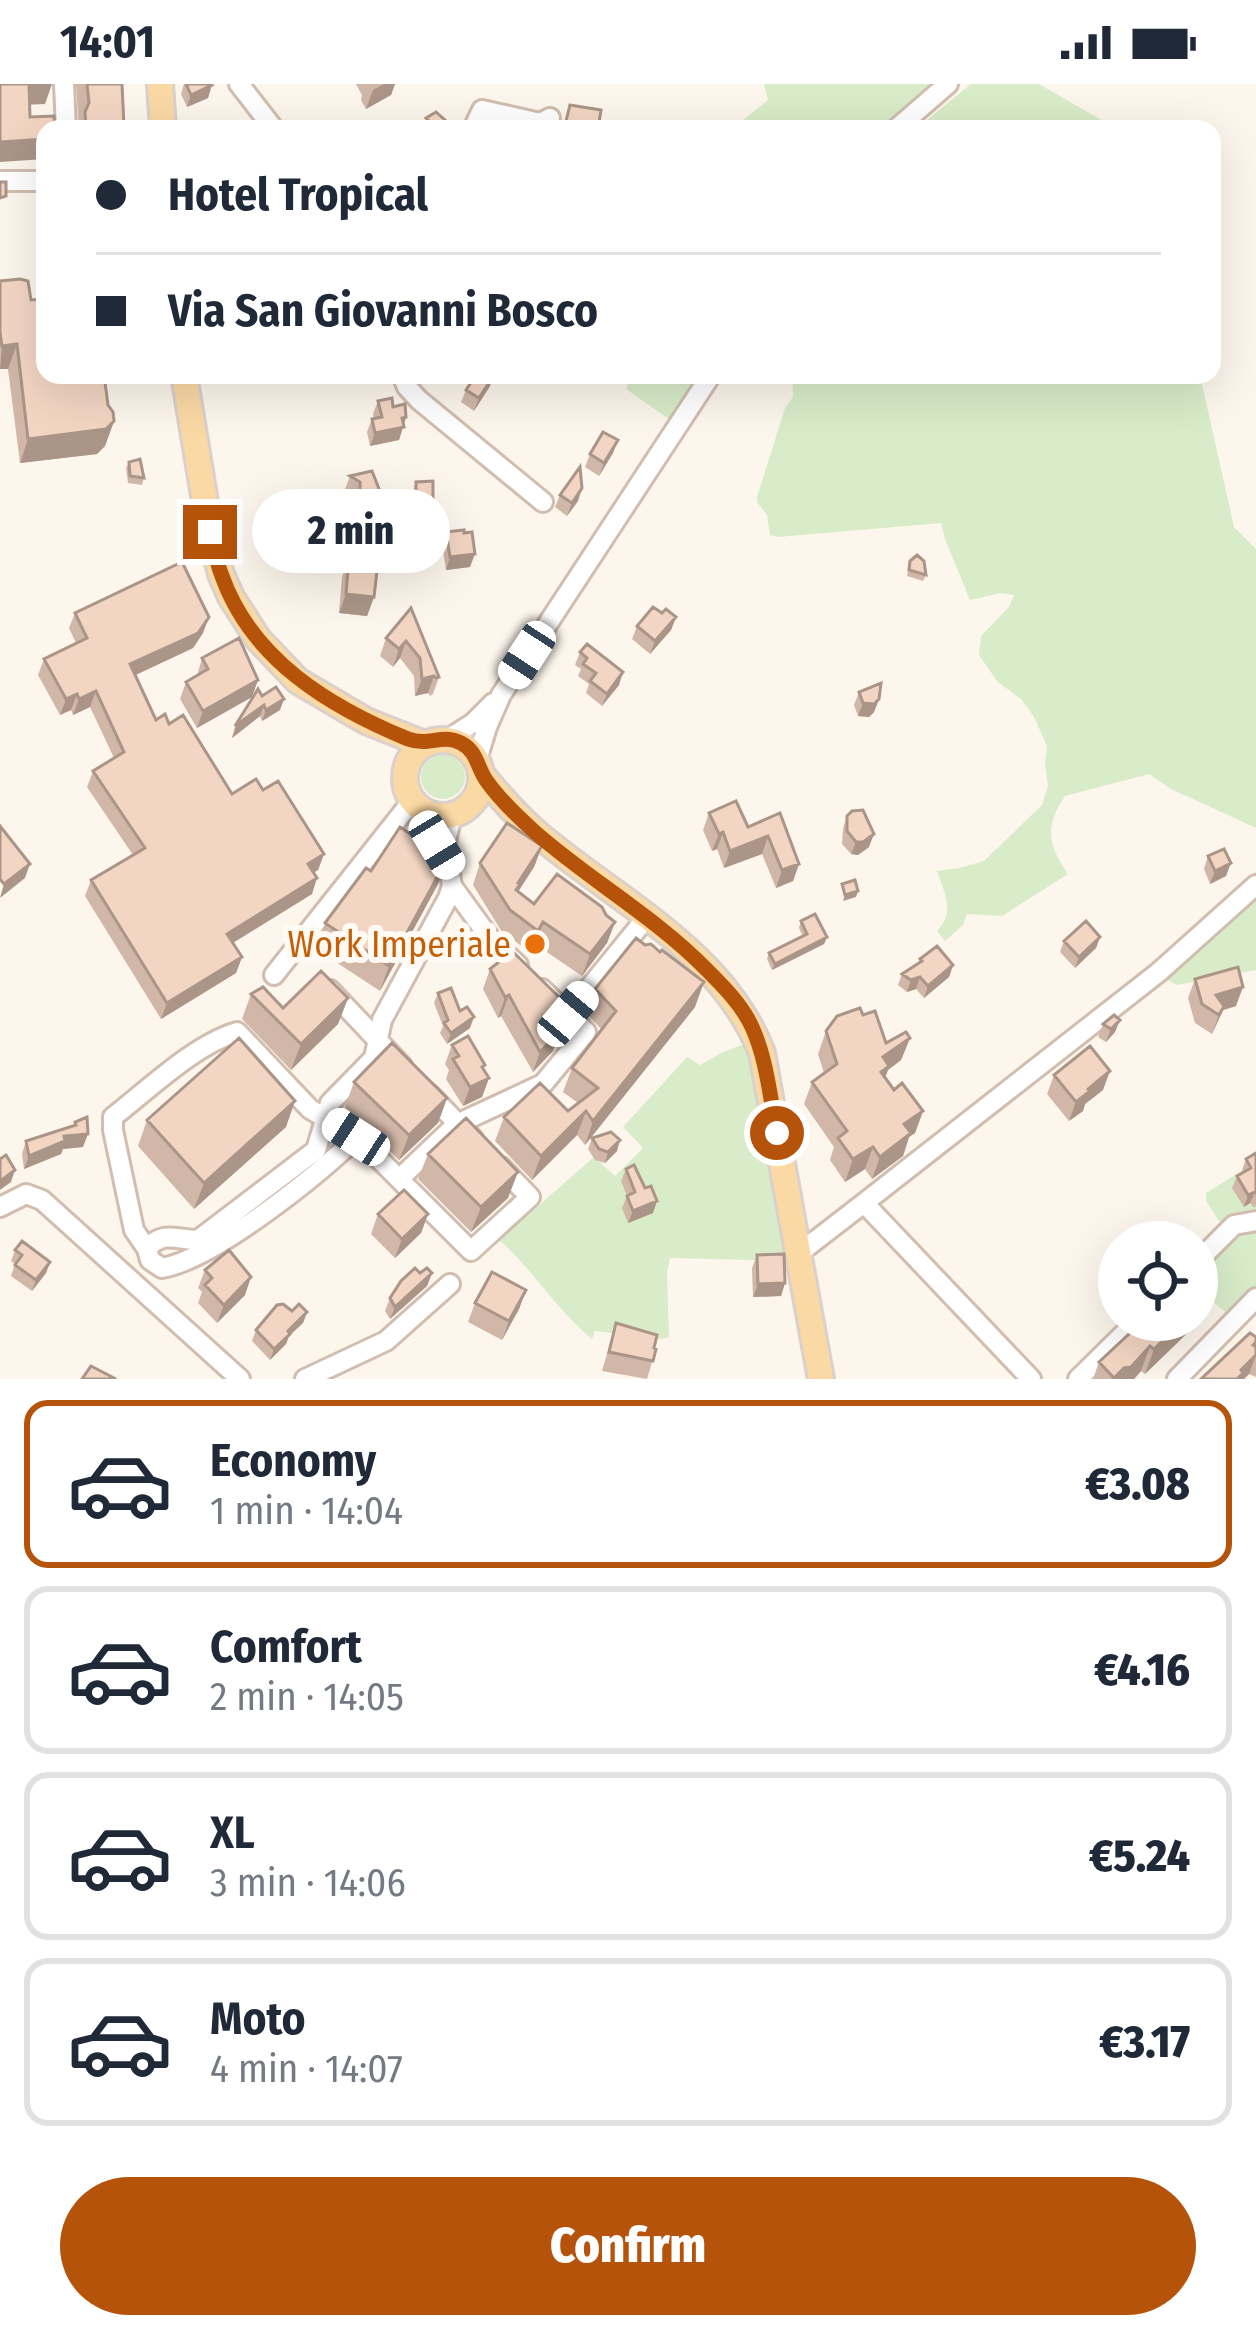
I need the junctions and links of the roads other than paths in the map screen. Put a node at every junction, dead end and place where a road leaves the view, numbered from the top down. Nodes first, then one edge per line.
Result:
1 (64, 84) edge
2 (160, 84) edge
3 (239, 84) edge
4 (948, 84) edge
5 (550, 118) dead end
6 (66, 120) edge
7 (162, 120) edge
8 (267, 120) edge
9 (477, 120) edge
10 (523, 120) edge
11 (547, 120) edge
12 (906, 120) edge
13 (0, 181) edge
14 (36, 182) edge
15 (185, 384) edge
16 (406, 384) edge
17 (705, 384) edge
18 (542, 502) dead end
19 (501, 695) junction
20 (366, 721) junction
21 (436, 742) junction
22 (406, 768) junction
23 (480, 768) junction
24 (415, 804) junction
25 (460, 812) junction
26 (537, 834) junction
27 (451, 876) junction
28 (1256, 885) edge
29 (647, 917) junction
30 (274, 975) dead end
31 (323, 982) edge
32 (568, 1014) junction
33 (379, 1042) junction
34 (326, 1118) junction
35 (458, 1124) junction
36 (356, 1137) junction
37 (399, 1179) junction
38 (864, 1204) junction
39 (0, 1208) edge
40 (1256, 1221) edge
41 (1218, 1241) edge
42 (146, 1249) junction
43 (798, 1254) junction
44 (450, 1284) dead end
45 (1256, 1298) edge
46 (1117, 1341) edge
47 (240, 1379) edge
48 (304, 1379) edge
49 (821, 1379) edge
50 (1031, 1379) edge
51 (1078, 1379) edge
52 (1177, 1379) edge

1 - 6 street
2 - 7 main road
3 - 8 street
4 - 12 street
5 - 11 street
9 - 10 street
13 - 14 street
15 - 20 main road
16 - 18 street
17 - 19 street
19 - 21 street
19 - 23 street
20 - 21 main road
20 - 22 main road
21 - 22 main road
21 - 23 main road
22 - 24 main road
23 - 25 main road
23 - 26 main road
24 - 25 main road
24 - 27 street
24 - 30 street
25 - 26 main road
25 - 27 street
26 - 29 main road
27 - 32 street
27 - 33 street
28 - 38 street
29 - 32 street
29 - 43 main road
31 - 33 street
32 - 35 street
33 - 34 street
33 - 35 street
34 - 36 street
34 - 42 street
34 - 42 street
35 - 37 street
35 - 37 street
36 - 37 street
36 - 42 street
38 - 43 street
38 - 50 street
39 - 47 street
40 - 41 street
43 - 49 main road
44 - 48 street
45 - 52 street
46 - 51 street

